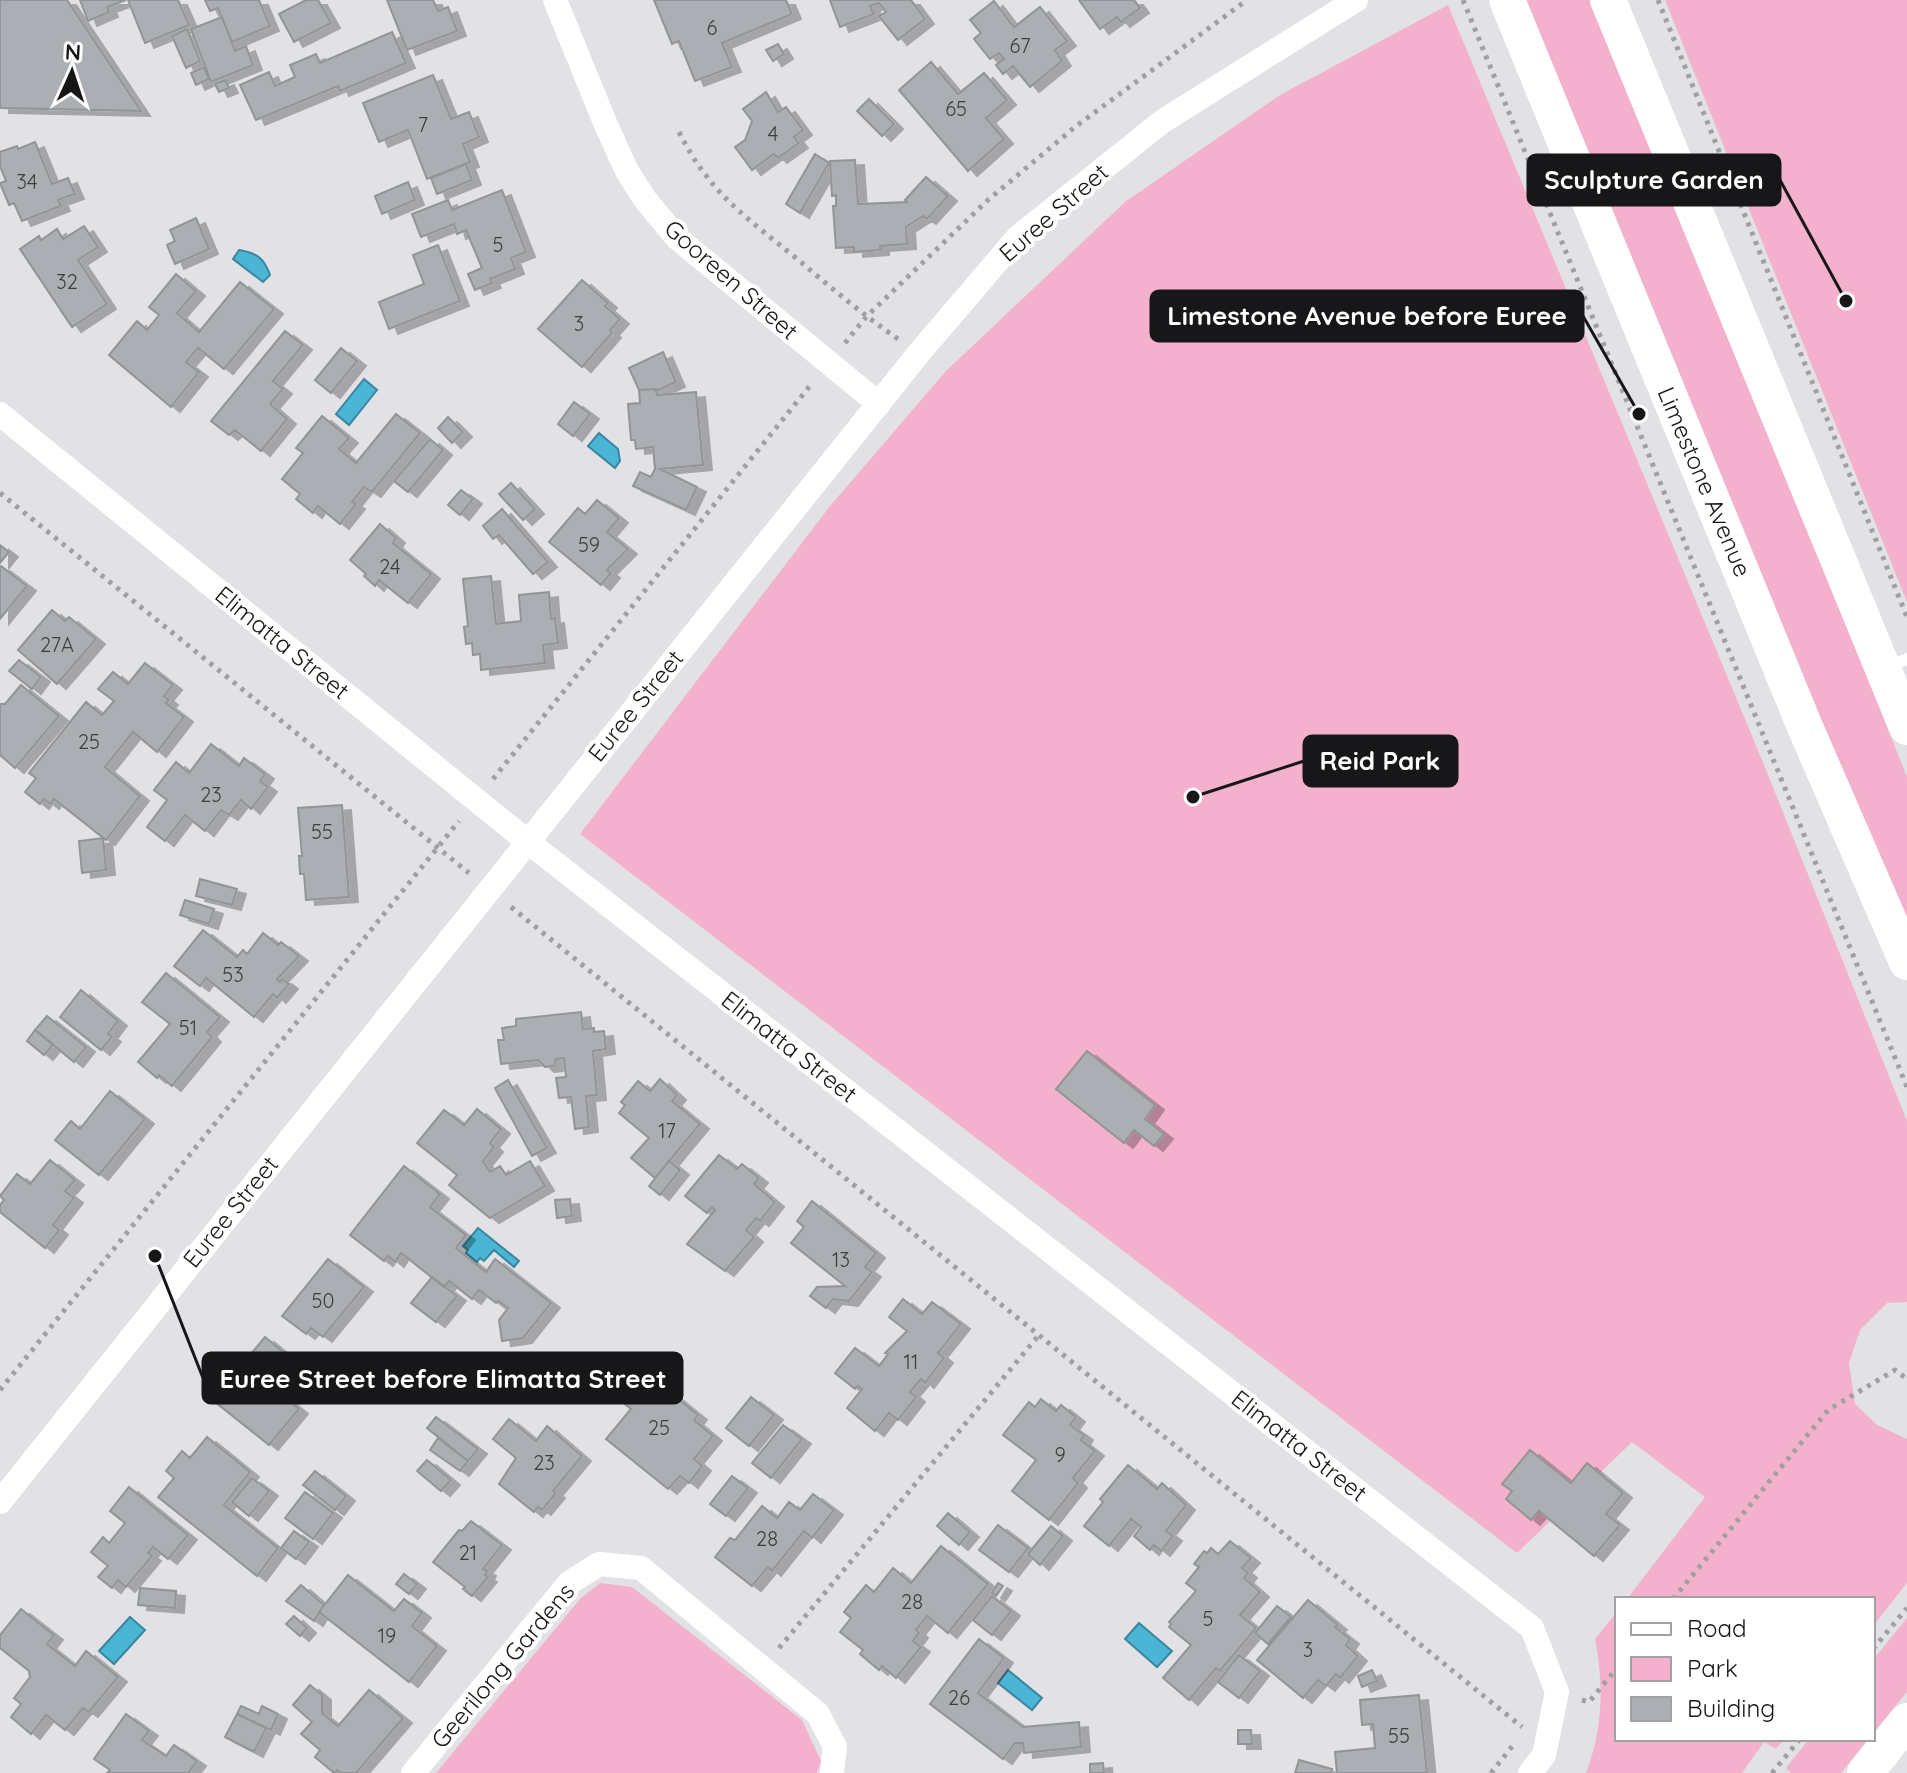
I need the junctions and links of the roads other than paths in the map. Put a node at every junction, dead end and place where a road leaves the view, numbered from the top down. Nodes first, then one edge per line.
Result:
1 (555, 0) edge
2 (1356, 0) edge
3 (1507, 0) edge
4 (1608, 0) edge
5 (879, 404) junction
6 (0, 414) edge
7 (1895, 664) edge
8 (1907, 727) edge
9 (528, 842) junction
10 (1907, 962) edge
11 (0, 1502) edge
12 (1907, 1721) edge
13 (413, 1773) edge
14 (832, 1773) edge
15 (1530, 1773) edge
16 (1865, 1773) edge

1 - 5 street, Gooreen Street
2 - 5 street, Euree Street
3 - 10 main road, Limestone Avenue
4 - 7 main road
5 - 9 street, Euree Street
6 - 9 street, Elimatta Street
7 - 8 main road
9 - 11 street, Euree Street
9 - 15 street, Elimatta Street
12 - 16 main road
13 - 14 street, Geerilong Gardens

